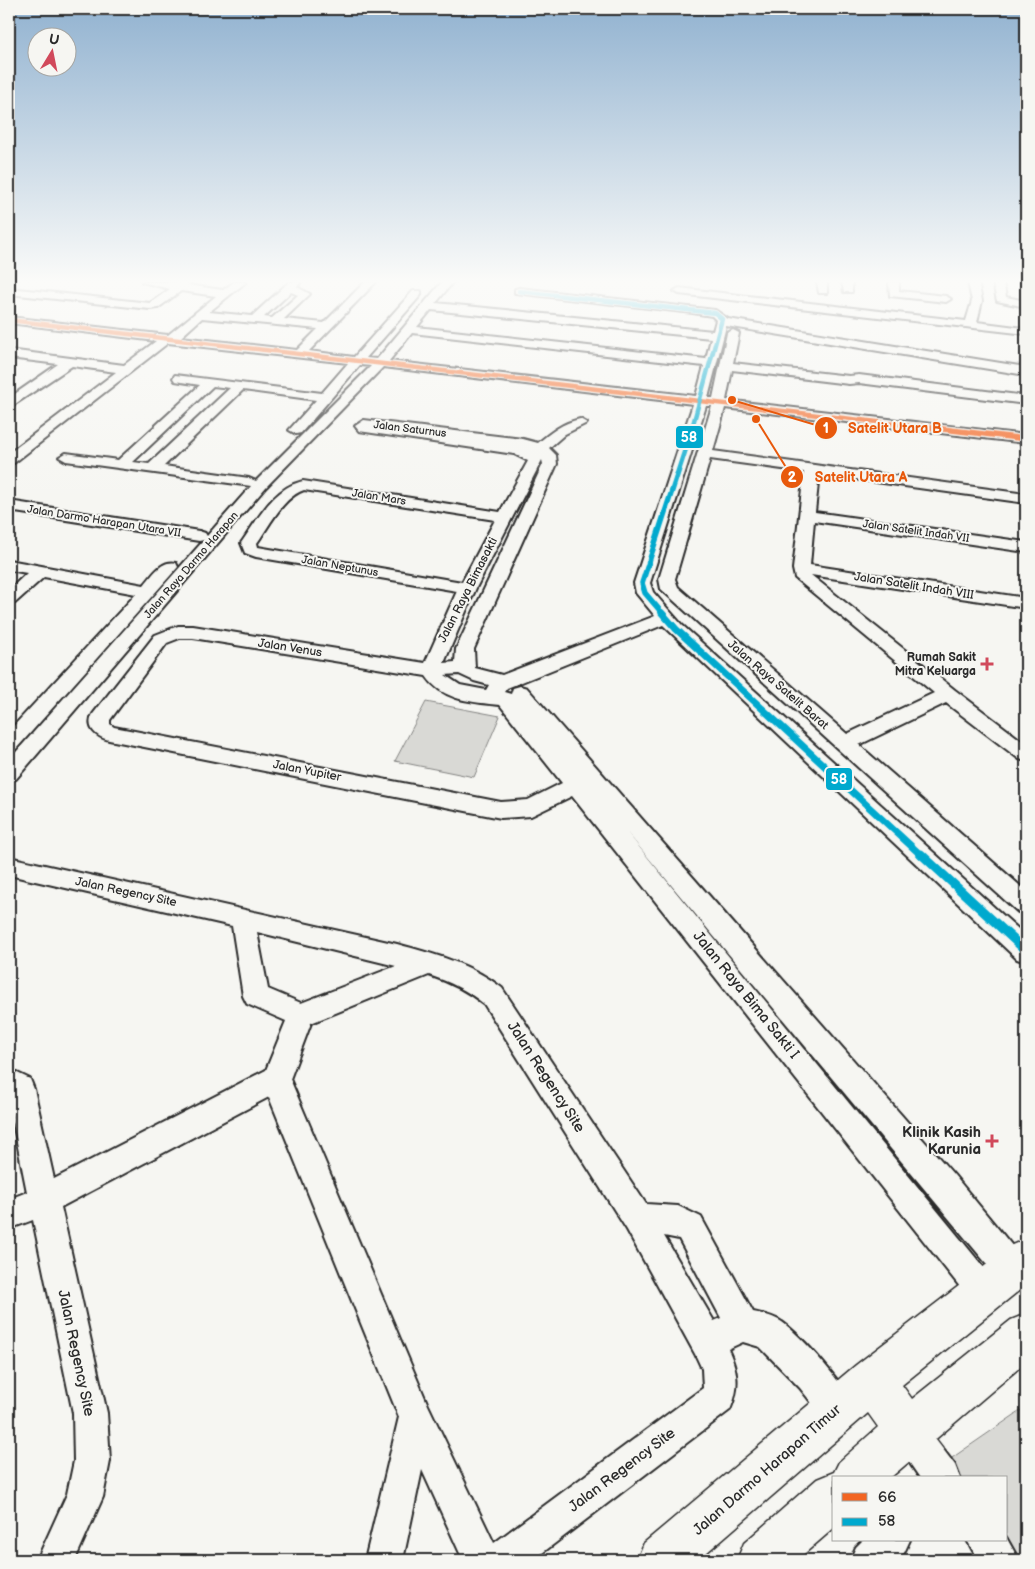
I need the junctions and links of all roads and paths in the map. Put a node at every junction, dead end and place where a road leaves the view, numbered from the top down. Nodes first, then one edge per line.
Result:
1 (18, 355) edge
2 (144, 355) edge
3 (301, 355) edge
4 (373, 355) edge
5 (378, 355) edge
6 (640, 355) edge
7 (713, 355) edge
8 (728, 355) edge
9 (931, 355) edge
10 (728, 360) junction
11 (69, 362) junction
12 (711, 363) junction
13 (367, 364) junction
14 (125, 369) junction
15 (1026, 371) edge
16 (179, 378) dead end
17 (210, 382) junction
18 (240, 386) junction
19 (9, 387) edge
20 (28, 390) junction
21 (325, 397) junction
22 (1026, 400) edge
23 (9, 404) edge
24 (709, 405) junction
25 (580, 424) dead end
26 (1026, 439) edge
27 (1026, 446) edge
28 (536, 452) junction
29 (706, 454) junction
30 (66, 457) dead end
31 (9, 459) edge
32 (121, 465) junction
33 (812, 468) junction
34 (152, 469) junction
35 (250, 482) junction
36 (1026, 498) edge
37 (9, 506) edge
38 (807, 516) junction
39 (505, 517) junction
40 (266, 518) joint
41 (199, 536) junction
42 (1026, 547) edge
43 (9, 565) edge
44 (801, 569) junction
45 (39, 572) junction
46 (467, 588) junction
47 (148, 591) junction
48 (9, 600) edge
49 (1026, 604) edge
50 (671, 624) junction
51 (464, 667) junction
52 (432, 670) junction
53 (133, 673) joint
54 (510, 691) junction
55 (948, 695) junction
56 (17, 724) edge
57 (846, 743) junction
58 (9, 744) edge
59 (1026, 754) edge
60 (9, 774) edge
61 (576, 784) junction
62 (9, 866) edge
63 (1026, 905) edge
64 (243, 918) junction
65 (1026, 952) edge
66 (429, 964) junction
67 (301, 1015) junction
68 (276, 1079) junction
69 (9, 1082) edge
70 (943, 1186) junction
71 (44, 1200) junction
72 (915, 1204) junction
73 (9, 1214) edge
74 (638, 1219) junction
75 (1007, 1273) edge
76 (742, 1325) junction
77 (1026, 1335) edge
78 (707, 1342) junction
79 (872, 1381) junction
80 (838, 1409) junction
81 (416, 1417) junction
82 (908, 1431) junction
83 (857, 1476) edge
84 (941, 1476) edge
85 (832, 1498) edge
86 (889, 1542) edge
87 (987, 1542) edge
88 (56, 1560) edge
89 (384, 1560) edge
90 (482, 1560) edge
91 (502, 1560) edge
92 (661, 1560) edge
93 (761, 1560) edge
94 (869, 1560) edge
95 (1000, 1560) edge

1 - 11 street
2 - 14 street
3 - 13 street
4 - 13 street
5 - 13 street
6 - 12 street
7 - 12 street
8 - 10 street
9 - 15 street
10 - 22 street
10 - 24 street
11 - 14 street
11 - 20 street
12 - 24 street
13 - 21 street, Jalan Raya Darmo Harapan
13 - 24 street
13 - 60 street, Jalan Raya Darmo Harapan
14 - 31 street
16 - 17 street
17 - 18 street
17 - 32 street
18 - 21 street
18 - 34 street
19 - 20 street
20 - 23 street
21 - 35 street, Jalan Raya Darmo Harapan
24 - 26 street
24 - 27 street
24 - 29 street, Jalan Raya Satelit Barat
24 - 50 street
25 - 28 street
28 - 28 street, Jalan Saturnus
28 - 39 street, Jalan Raya Bimasakti
28 - 51 street, Jalan Raya Bimasakti
29 - 33 street
29 - 57 street, Jalan Raya Satelit Barat
30 - 32 street
32 - 34 street
33 - 36 street
33 - 38 street
34 - 35 street
35 - 41 street, Jalan Raya Darmo Harapan
37 - 41 street, Jalan Darmo Harapan Utara VII
38 - 42 street, Jalan Satelit Indah VII
38 - 44 street
39 - 40 street, Jalan Mars
39 - 46 street, Jalan Raya Bimasakti
40 - 46 street, Jalan Neptunus
41 - 47 street, Jalan Raya Darmo Harapan
43 - 45 street
44 - 49 street, Jalan Satelit Indah VIII
44 - 55 street
45 - 47 street
45 - 48 street
46 - 52 street, Jalan Raya Bimasakti
47 - 56 street, Jalan Raya Darmo Harapan
50 - 54 street
50 - 65 street
51 - 52 street, Jalan Venus
51 - 54 street
52 - 53 street, Jalan Venus
52 - 54 street
53 - 61 street, Jalan Yupiter
54 - 61 street, Jalan Raya Bima Sakti I
54 - 70 street, Jalan Raya Bima Sakti I
55 - 57 street
55 - 59 street
56 - 58 street, Jalan Raya Darmo Harapan
57 - 63 street, Jalan Raya Satelit Barat
61 - 72 street, Jalan Raya Bima Sakti I
62 - 64 street, Jalan Regency Site
64 - 66 street, Jalan Regency Site
64 - 67 street
66 - 67 street
66 - 74 street, Jalan Regency Site
67 - 68 street
68 - 71 street
68 - 81 street
69 - 71 street, Jalan Regency Site
70 - 72 street
70 - 75 street, Jalan Raya Bima Sakti I
71 - 73 street
71 - 88 street, Jalan Regency Site
72 - 75 street, Jalan Raya Bima Sakti I
74 - 76 street
74 - 78 street, Jalan Regency Site
75 - 79 main road, Jalan Darmo Harapan Timur
76 - 78 street
76 - 80 street
77 - 82 main road
78 - 91 street, Jalan Regency Site
79 - 80 main road, Jalan Darmo Harapan Timur
79 - 82 main road
80 - 92 main road, Jalan Darmo Harapan Timur
81 - 89 street
81 - 90 street
82 - 83 main road
82 - 84 street
85 - 93 main road
86 - 94 street
87 - 95 street

